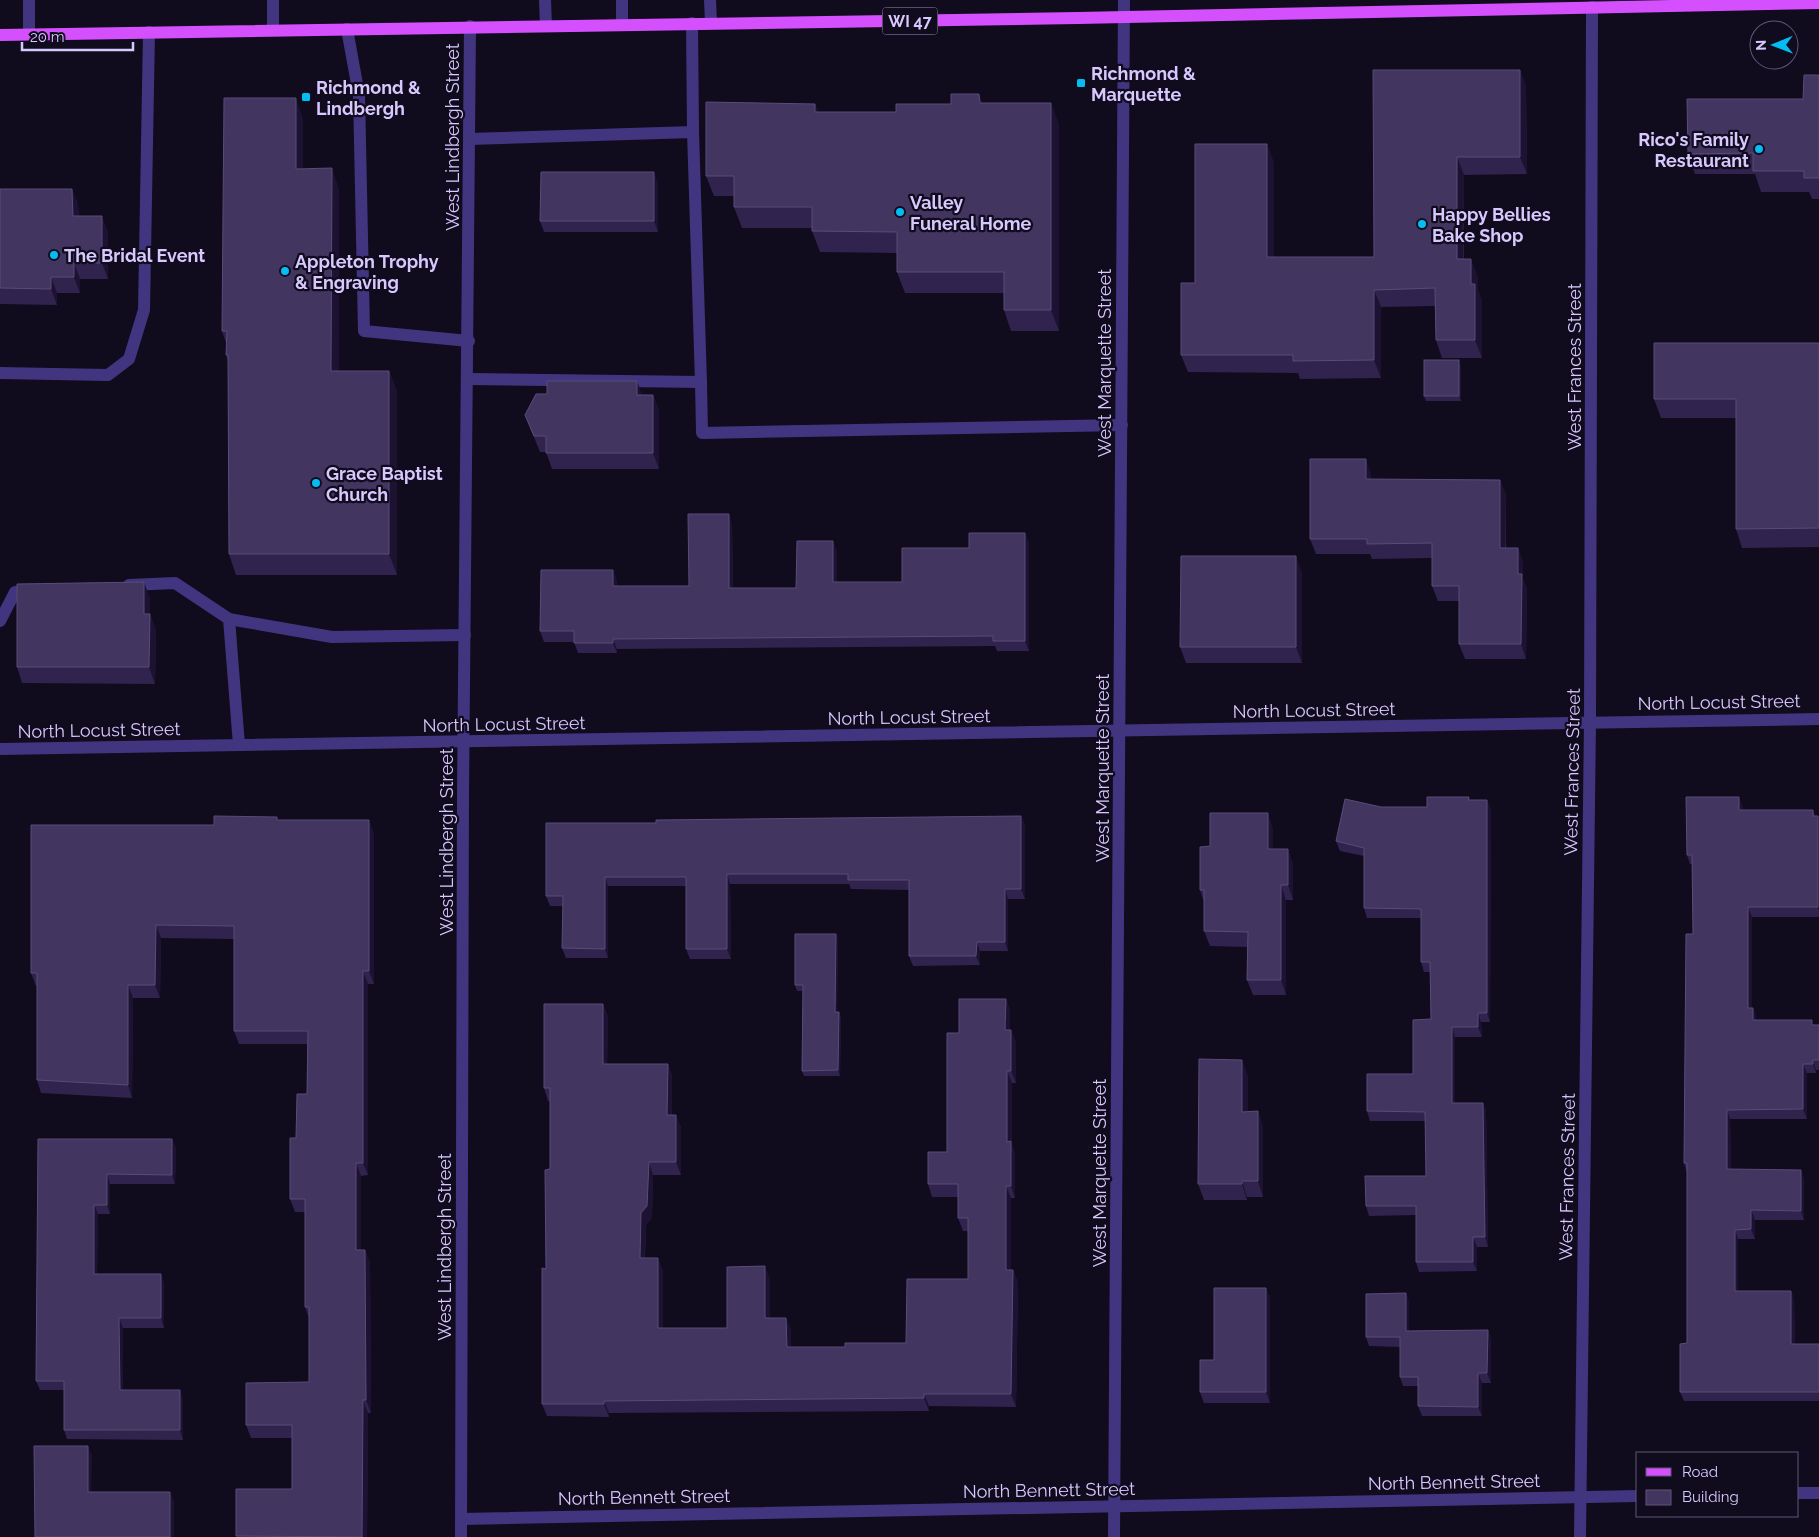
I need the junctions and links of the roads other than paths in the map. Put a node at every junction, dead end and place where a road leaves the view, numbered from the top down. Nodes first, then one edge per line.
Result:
1 (29, 0) edge
2 (273, 0) edge
3 (545, 0) edge
4 (622, 0) edge
5 (710, 0) edge
6 (1124, 0) edge
7 (1819, 3) edge
8 (1592, 7) junction
9 (1124, 18) junction
10 (692, 23) junction
11 (711, 23) junction
12 (622, 24) junction
13 (470, 26) junction
14 (546, 26) junction
15 (347, 28) junction
16 (273, 30) junction
17 (149, 32) junction
18 (29, 34) junction
19 (0, 35) edge
20 (693, 132) junction
21 (469, 139) junction
22 (468, 341) junction
23 (0, 373) edge
24 (468, 379) junction
25 (701, 382) junction
26 (1122, 424) junction
27 (119, 586) edge
28 (44, 590) edge
29 (230, 619) junction
30 (0, 621) edge
31 (465, 635) junction
32 (1819, 719) edge
33 (1590, 721) junction
34 (1120, 732) junction
35 (464, 742) junction
36 (239, 745) junction
37 (0, 748) edge
38 (1799, 1493) edge
39 (1819, 1493) edge
40 (1636, 1496) edge
41 (1580, 1497) junction
42 (1114, 1507) junction
43 (461, 1518) junction
44 (461, 1537) edge
45 (1114, 1537) edge
46 (1580, 1537) edge

1 - 18 street
2 - 16 street
3 - 14 street
4 - 12 street
5 - 11 street
6 - 9 street, West Marquette Street
7 - 8 main road, WI 47
8 - 9 main road, WI 47
8 - 33 street, West Frances Street
9 - 11 main road, WI 47
9 - 26 street, West Marquette Street
10 - 11 main road, WI 47
10 - 12 main road, WI 47
10 - 20 street
12 - 14 main road, WI 47
13 - 14 main road, WI 47
13 - 15 main road, WI 47
13 - 21 street, West Lindbergh Street
15 - 16 main road, WI 47
15 - 22 street
16 - 17 main road, WI 47
17 - 18 main road, WI 47
17 - 23 street
18 - 19 main road, WI 47
20 - 21 street
20 - 25 street
21 - 22 street, West Lindbergh Street
22 - 24 street, West Lindbergh Street
24 - 25 street
24 - 31 street, West Lindbergh Street
25 - 26 street
26 - 34 street, West Marquette Street
27 - 29 street
28 - 30 street
29 - 31 street
29 - 36 street
31 - 35 street, West Lindbergh Street
32 - 33 street, North Locust Street
33 - 34 street, North Locust Street
33 - 41 street, West Frances Street
34 - 35 street, North Locust Street
34 - 42 street, West Marquette Street
35 - 36 street, North Locust Street
35 - 43 street, West Lindbergh Street
36 - 37 street, North Locust Street
38 - 39 street
40 - 41 street, North Bennett Street
41 - 42 street, North Bennett Street
41 - 46 street, West Frances Street
42 - 43 street, North Bennett Street
42 - 45 street, West Marquette Street
43 - 44 street, West Lindbergh Street

